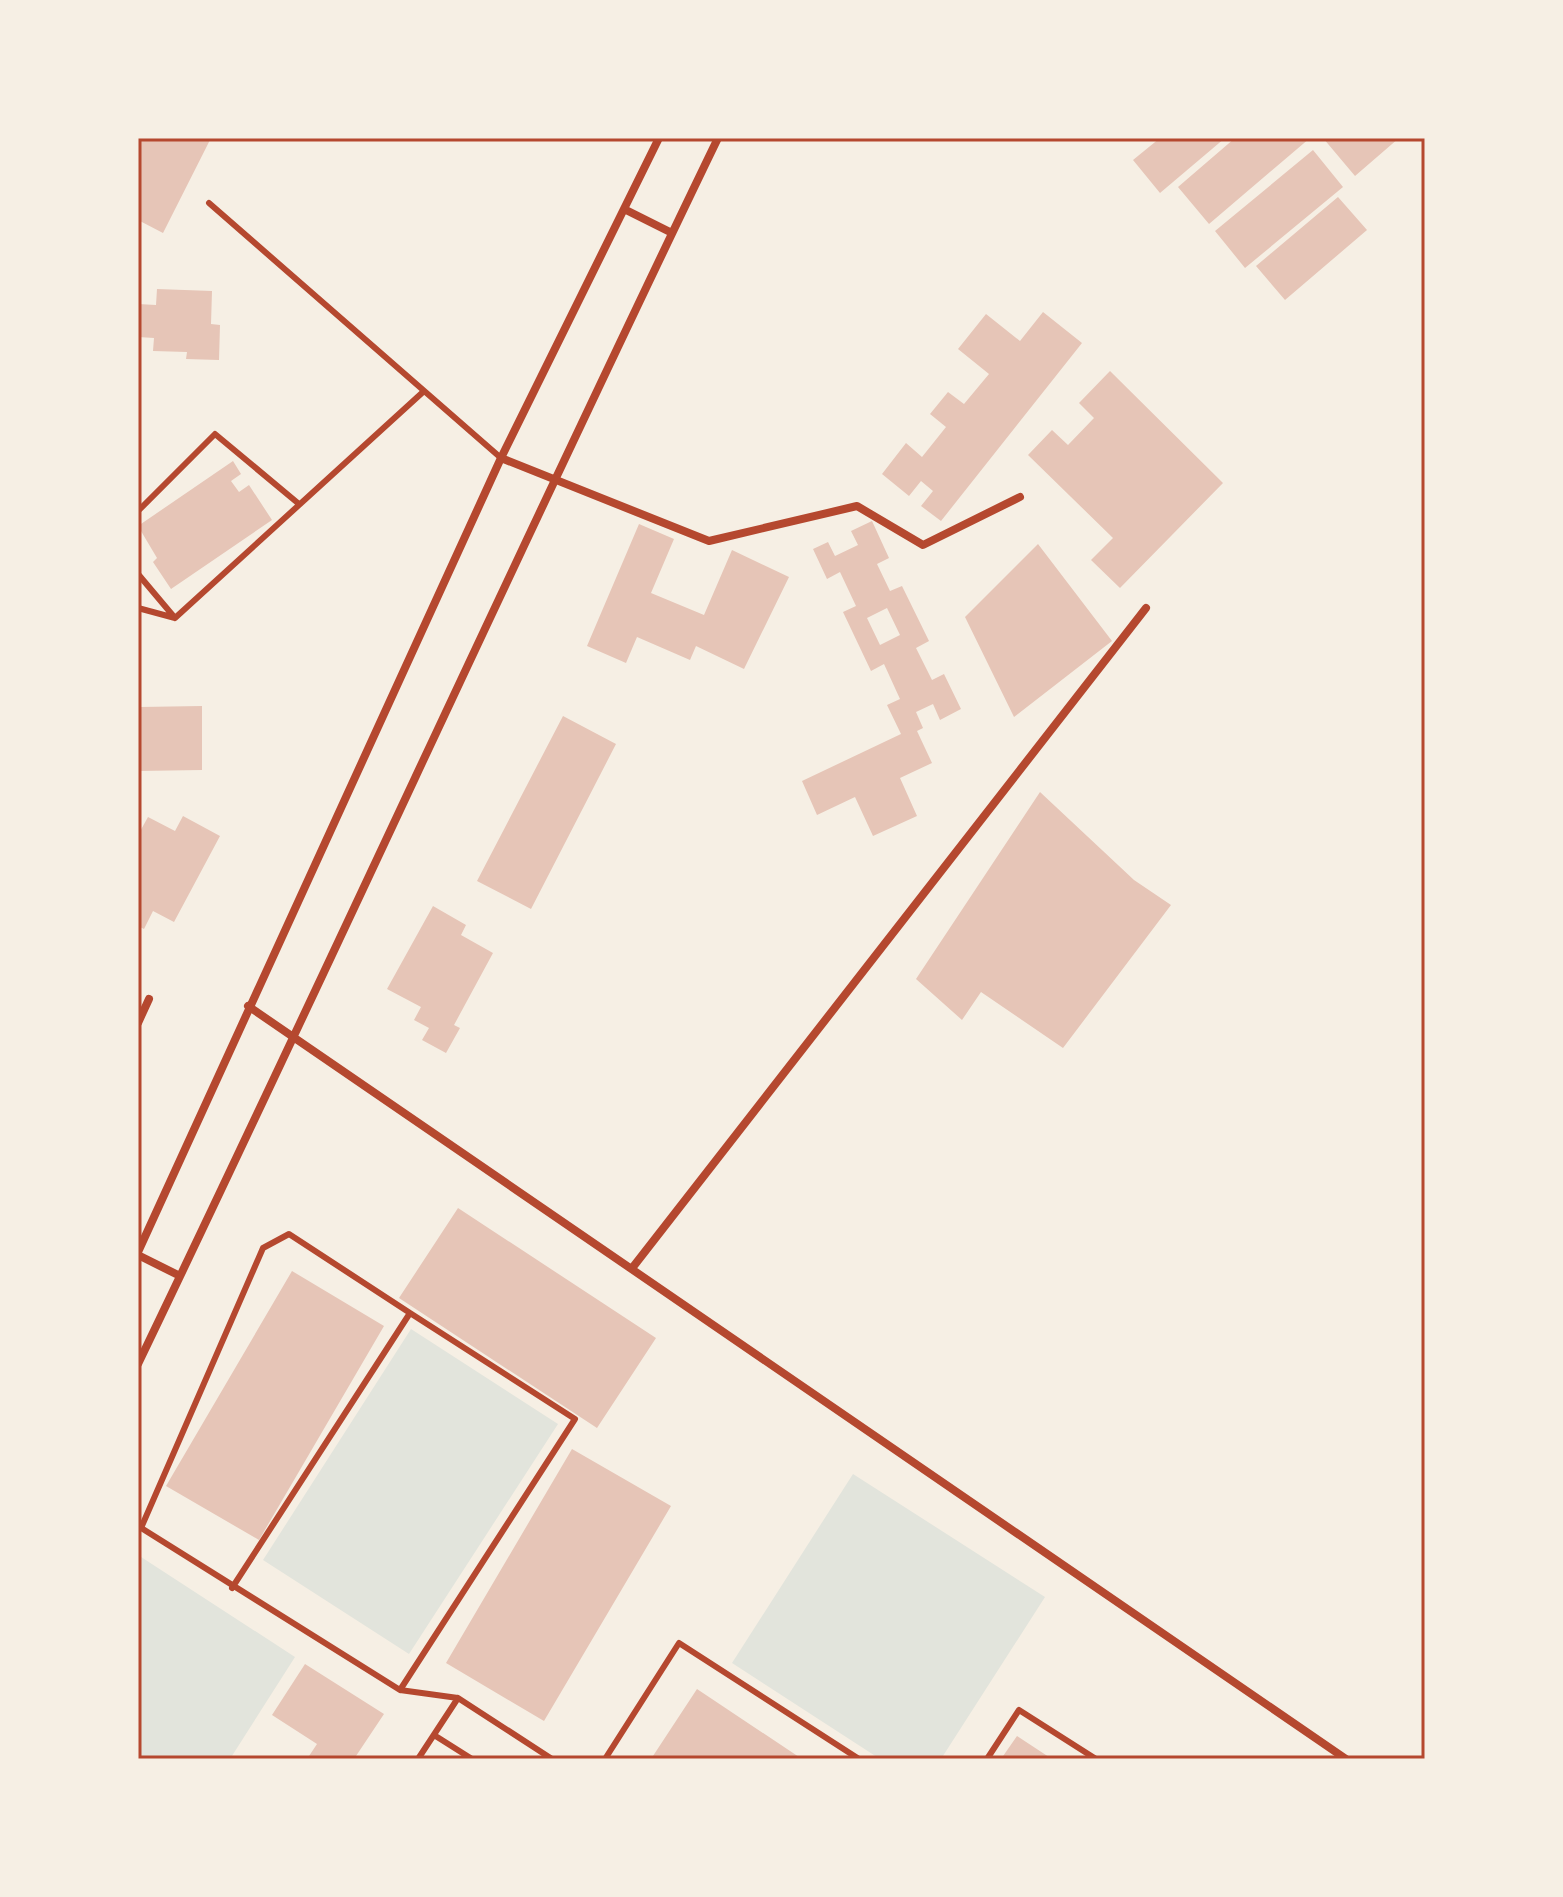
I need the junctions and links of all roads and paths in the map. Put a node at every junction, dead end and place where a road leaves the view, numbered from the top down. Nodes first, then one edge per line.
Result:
1 (659, 138) edge
2 (718, 138) edge
3 (209, 203) dead end
4 (624, 209) junction
5 (672, 233) junction
6 (423, 392) junction
7 (501, 458) junction
8 (553, 479) junction
9 (1020, 497) dead end
10 (299, 504) junction
11 (138, 511) edge
12 (138, 574) edge
13 (138, 608) edge
14 (1146, 608) dead end
15 (175, 618) junction
16 (149, 999) dead end
17 (248, 1006) junction
18 (138, 1023) edge
19 (295, 1038) junction
20 (138, 1253) edge
21 (633, 1267) junction
22 (180, 1276) junction
23 (410, 1313) junction
24 (138, 1364) edge
25 (139, 1527) edge
26 (232, 1588) junction
27 (400, 1690) junction
28 (458, 1698) junction
29 (434, 1735) junction
30 (418, 1759) edge
31 (472, 1759) edge
32 (552, 1759) edge
33 (605, 1759) edge
34 (859, 1759) edge
35 (987, 1759) edge
36 (1096, 1759) edge
37 (1346, 1759) edge

1 - 4 street
2 - 5 street
3 - 6 lane
4 - 5 street
4 - 7 street
5 - 8 street
6 - 7 lane
6 - 10 lane
7 - 8 street
7 - 17 street
8 - 9 street
8 - 19 street
10 - 11 lane
10 - 15 lane
12 - 15 lane
13 - 15 lane
14 - 21 street
16 - 18 street
17 - 19 street
17 - 20 street
19 - 21 street
19 - 22 street
20 - 22 street
21 - 37 street
22 - 24 street
23 - 25 lane
23 - 26 lane
23 - 27 lane
25 - 26 lane
26 - 27 lane
27 - 28 lane
28 - 29 lane
28 - 32 lane
29 - 30 lane
29 - 31 lane
33 - 34 lane
35 - 36 lane

